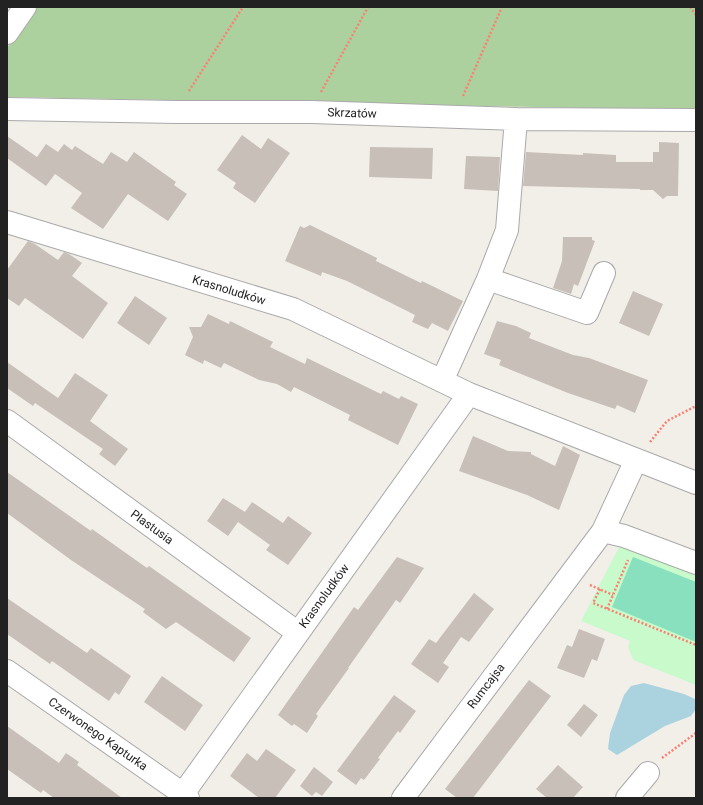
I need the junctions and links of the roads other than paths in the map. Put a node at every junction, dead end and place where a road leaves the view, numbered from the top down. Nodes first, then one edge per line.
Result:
1 (25, 7) edge
2 (7, 33) edge
3 (7, 109) edge
4 (516, 119) junction
5 (696, 120) edge
6 (7, 222) edge
7 (604, 272) dead end
8 (488, 279) junction
9 (442, 381) junction
10 (469, 394) junction
11 (7, 421) edge
12 (636, 460) junction
13 (696, 483) edge
14 (603, 530) junction
15 (696, 563) edge
16 (298, 633) junction
17 (7, 671) edge
18 (648, 773) road end
19 (184, 797) edge
20 (402, 798) edge
21 (627, 798) edge

1 - 2 street
3 - 4 street, Skrzatów
4 - 5 street, Skrzatów
4 - 8 street
6 - 9 street, Krasnoludków
7 - 8 street
8 - 9 street
9 - 10 street, Krasnoludków
10 - 12 street, Krasnoludków
10 - 16 street, Krasnoludków
11 - 16 street, Plastusia
12 - 13 street, Krasnoludków
12 - 14 street, Rumcajsa
14 - 15 street
14 - 20 street, Rumcajsa
16 - 19 street, Krasnoludków
17 - 19 street, Czerwonego Kapturka
18 - 21 street

